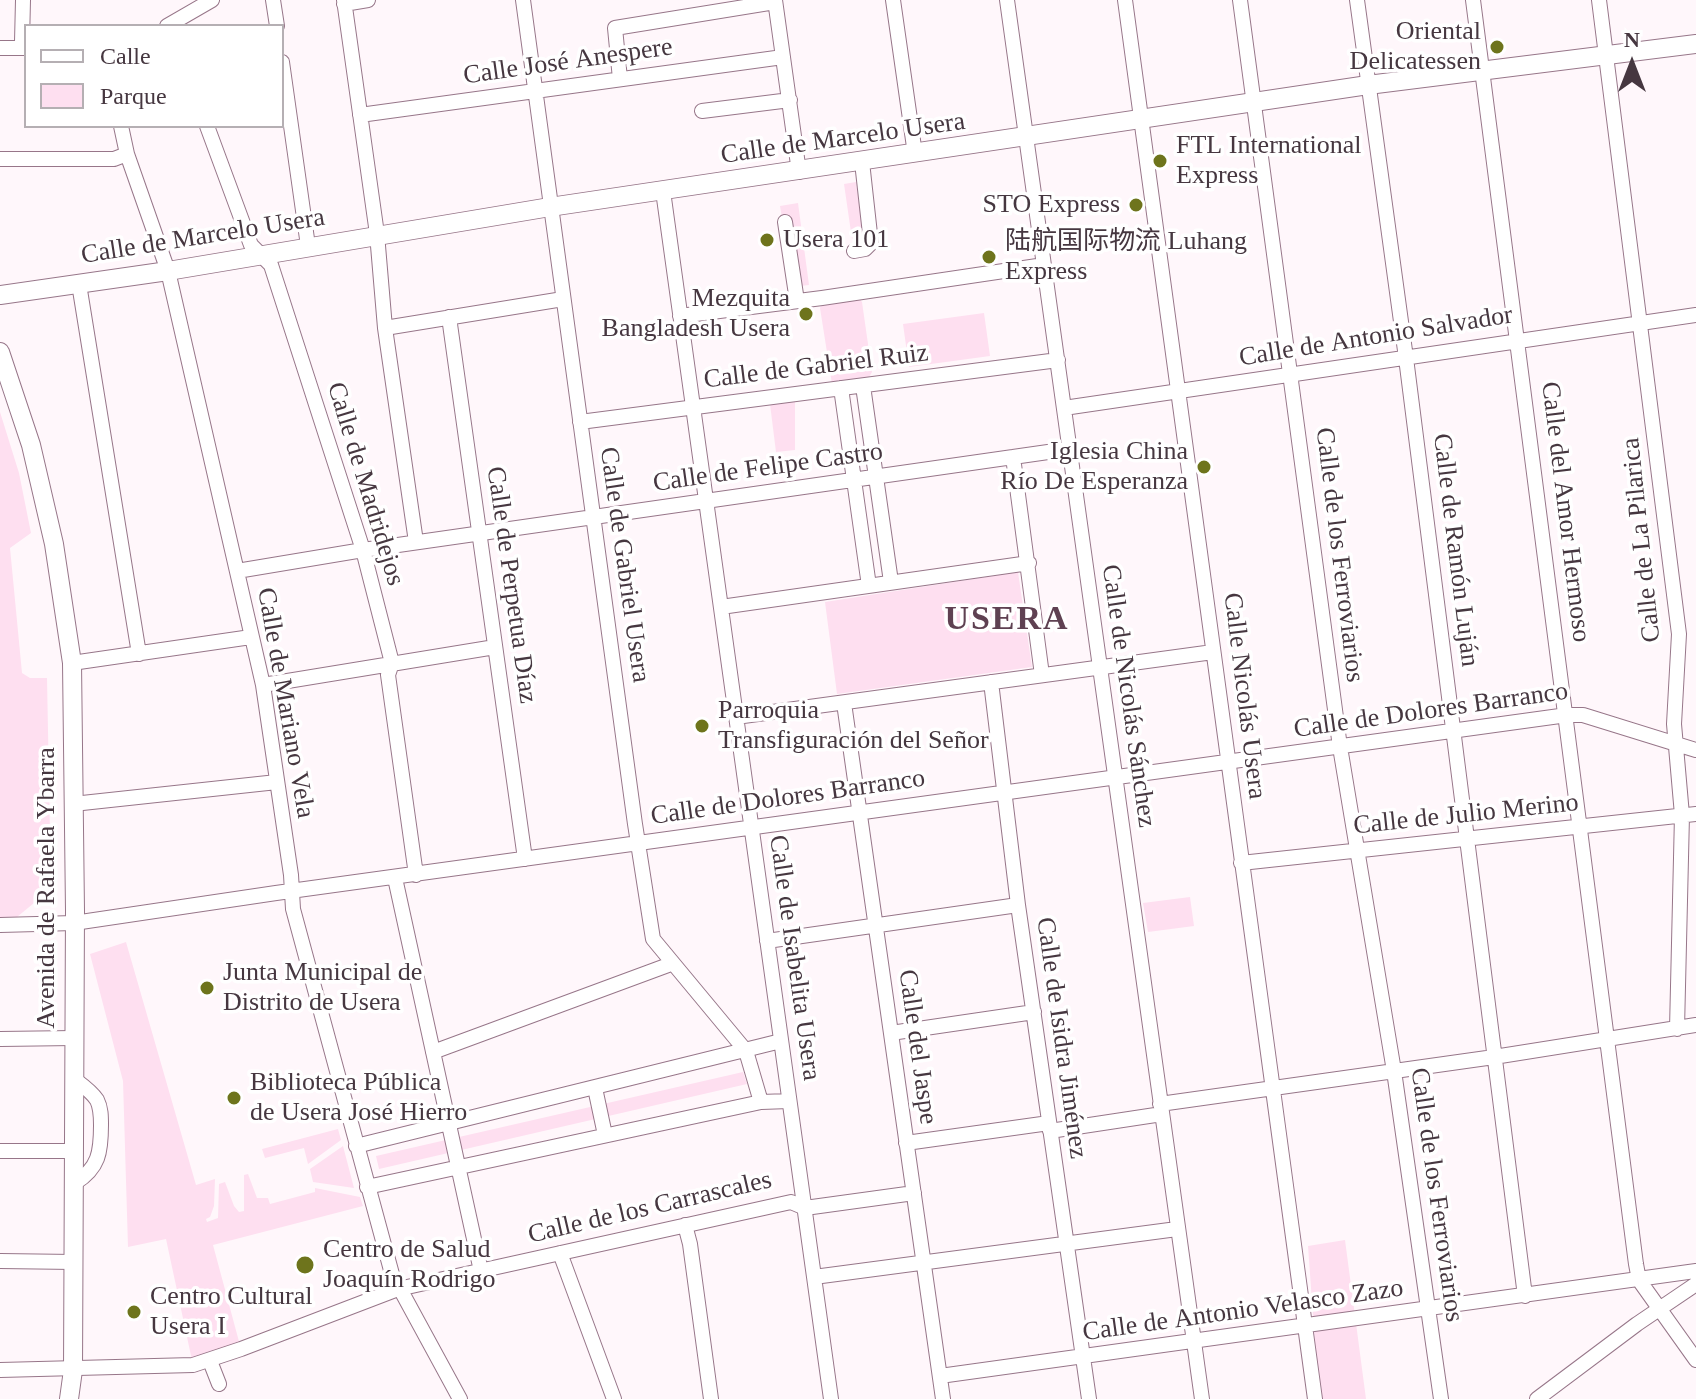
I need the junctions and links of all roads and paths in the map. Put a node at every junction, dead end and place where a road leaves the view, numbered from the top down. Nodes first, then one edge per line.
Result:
1 (23, 0) edge
2 (212, 0) edge
3 (273, 0) edge
4 (368, 0) edge
5 (523, 0) edge
6 (893, 0) edge
7 (1007, 0) edge
8 (1125, 0) edge
9 (1240, 0) edge
10 (1357, 0) edge
11 (1473, 0) edge
12 (1599, 0) edge
13 (775, 1) edge
14 (344, 2) edge
15 (171, 24) edge
16 (277, 24) edge
17 (1696, 44) edge
18 (24, 45) edge
19 (0, 48) edge
20 (24, 48) edge
21 (1606, 56) junction
22 (783, 57) junction
23 (1483, 70) junction
24 (284, 76) edge
25 (620, 79) junction
26 (1368, 85) junction
27 (536, 91) junction
28 (790, 100) junction
29 (1255, 104) junction
30 (702, 111) dead end
31 (360, 115) junction
32 (1142, 119) junction
33 (121, 128) edge
34 (208, 128) edge
35 (1026, 138) junction
36 (127, 154) junction
37 (915, 154) junction
38 (0, 159) edge
39 (862, 162) junction
40 (799, 172) junction
41 (663, 191) junction
42 (550, 207) junction
43 (785, 222) dead end
44 (377, 234) junction
45 (308, 246) junction
46 (854, 251) dead end
47 (261, 255) junction
48 (1044, 265) junction
49 (168, 271) junction
50 (79, 284) junction
51 (0, 295) edge
52 (563, 299) junction
53 (797, 301) junction
54 (1696, 315) edge
55 (680, 316) junction
56 (449, 317) junction
57 (1641, 324) junction
58 (385, 328) junction
59 (1518, 340) junction
60 (0, 352) edge
61 (1406, 358) junction
62 (1058, 360) junction
63 (1292, 374) junction
64 (4, 379) edge
65 (863, 386) junction
66 (841, 388) junction
67 (1180, 392) junction
68 (694, 407) junction
69 (1064, 408) junction
70 (580, 422) junction
71 (1069, 449) junction
72 (1013, 457) junction
73 (876, 477) junction
74 (854, 480) junction
75 (706, 501) junction
76 (594, 517) junction
77 (479, 533) junction
78 (416, 542) junction
79 (363, 550) junction
80 (1029, 563) junction
81 (237, 571) junction
82 (891, 582) junction
83 (869, 586) junction
84 (721, 607) junction
85 (251, 637) junction
86 (495, 647) junction
87 (1213, 652) junction
88 (139, 654) junction
89 (72, 663) junction
90 (392, 663) junction
91 (1100, 667) junction
92 (1042, 675) junction
93 (991, 682) junction
94 (263, 685) junction
95 (844, 703) junction
96 (1567, 715) junction
97 (736, 717) junction
98 (1454, 731) junction
99 (1675, 743) junction
100 (1340, 747) junction
101 (1696, 750) edge
102 (1228, 762) junction
103 (1114, 776) junction
104 (277, 782) junction
105 (1005, 791) junction
106 (73, 804) junction
107 (859, 812) junction
108 (1689, 814) edge
109 (1579, 826) junction
110 (752, 828) junction
111 (1466, 838) junction
112 (637, 843) junction
113 (1359, 851) junction
114 (525, 859) junction
115 (1241, 863) junction
116 (416, 875) junction
117 (395, 878) junction
118 (292, 891) junction
119 (1018, 905) junction
120 (74, 923) junction
121 (0, 925) edge
122 (875, 925) junction
123 (767, 941) junction
124 (671, 964) junction
125 (1034, 1012) junction
126 (1696, 1025) edge
127 (1677, 1029) junction
128 (891, 1033) junction
129 (74, 1038) junction
130 (0, 1039) edge
131 (1606, 1039) junction
132 (781, 1041) junction
133 (746, 1051) junction
134 (433, 1052) junction
135 (1494, 1057) junction
136 (1394, 1071) junction
137 (74, 1079) junction
138 (1273, 1086) junction
139 (595, 1088) junction
140 (789, 1101) junction
141 (761, 1102) junction
142 (1161, 1109) junction
143 (448, 1123) junction
144 (1050, 1127) junction
145 (605, 1135) junction
146 (906, 1143) junction
147 (356, 1146) junction
148 (0, 1151) edge
149 (75, 1151) junction
150 (458, 1167) junction
151 (75, 1183) junction
152 (367, 1187) junction
153 (914, 1193) junction
154 (805, 1208) junction
155 (685, 1225) junction
156 (1177, 1229) junction
157 (1066, 1243) junction
158 (560, 1253) junction
159 (0, 1261) edge
160 (74, 1262) junction
161 (923, 1263) junction
162 (481, 1271) junction
163 (1696, 1271) edge
164 (814, 1277) junction
165 (1639, 1280) junction
166 (1696, 1284) edge
167 (398, 1289) junction
168 (1525, 1296) junction
169 (1428, 1309) junction
170 (1660, 1309) junction
171 (1307, 1326) junction
172 (1194, 1341) junction
173 (1083, 1357) junction
174 (1696, 1360) edge
175 (210, 1361) junction
176 (0, 1370) edge
177 (73, 1370) junction
178 (940, 1376) junction
179 (219, 1384) dead end
180 (69, 1399) edge
181 (460, 1399) edge
182 (614, 1399) edge
183 (711, 1399) edge
184 (831, 1399) edge
185 (943, 1399) edge
186 (1089, 1399) edge
187 (1202, 1399) edge
188 (1315, 1399) edge
189 (1441, 1399) edge
190 (1537, 1399) edge

1 - 18 street
2 - 15 street
3 - 16 street
4 - 14 street
5 - 27 street, Calle de Gabriel Usera
6 - 37 street
7 - 35 street, Calle de Nicolás Sánchez
8 - 32 street, Calle Nicolás Usera
9 - 29 street, Calle de los Ferroviarios
10 - 26 street, Calle de Ramón Luján
11 - 23 street, Calle del Amor Hermoso
12 - 21 street, Calle de La Pilarica
13 - 22 street
13 - 25 street
14 - 31 street
17 - 21 main road, Calle de Marcelo Usera
19 - 20 street
21 - 23 main road, Calle de Marcelo Usera
21 - 57 street, Calle de La Pilarica
22 - 25 street, Calle José Anespere
22 - 28 street
23 - 26 main road, Calle de Marcelo Usera
23 - 59 street, Calle del Amor Hermoso
24 - 45 street
25 - 27 street, Calle José Anespere
26 - 29 main road, Calle de Marcelo Usera
26 - 61 street, Calle de Ramón Luján
27 - 31 street, Calle José Anespere
27 - 42 street, Calle de Gabriel Usera
28 - 30 street
28 - 40 street
29 - 32 main road, Calle de Marcelo Usera
29 - 63 street, Calle de los Ferroviarios
31 - 44 street
32 - 35 main road, Calle de Marcelo Usera
32 - 67 street, Calle Nicolás Usera
33 - 36 street, Calle de Mariano Vela
34 - 47 street, Calle de Madridejos
35 - 37 main road, Calle de Marcelo Usera
35 - 48 street, Calle de Nicolás Sánchez
36 - 38 street
36 - 49 street, Calle de Mariano Vela
37 - 39 main road, Calle de Marcelo Usera
39 - 40 main road, Calle de Marcelo Usera
39 - 46 street
40 - 41 main road, Calle de Marcelo Usera
41 - 42 main road, Calle de Marcelo Usera
41 - 55 street, Calle de Isabelita Usera
42 - 44 main road, Calle de Marcelo Usera
42 - 52 street, Calle de Gabriel Usera
43 - 53 street
44 - 45 main road, Calle de Marcelo Usera
44 - 58 street
45 - 47 main road, Calle de Marcelo Usera
47 - 49 main road, Calle de Marcelo Usera
47 - 79 street, Calle de Madridejos
48 - 53 street
48 - 62 street, Calle de Nicolás Sánchez
49 - 50 main road, Calle de Marcelo Usera
49 - 81 street, Calle de Mariano Vela
50 - 51 main road, Calle de Marcelo Usera
50 - 88 street
52 - 56 street
52 - 70 street, Calle de Gabriel Usera
53 - 55 street
54 - 57 street, Calle de Antonio Salvador
55 - 68 street, Calle de Isabelita Usera
56 - 58 street
56 - 77 street, Calle de Perpetua Díaz
57 - 59 street, Calle de Antonio Salvador
57 - 99 street, Calle de La Pilarica
58 - 78 street
59 - 61 street, Calle de Antonio Salvador
59 - 96 street, Calle del Amor Hermoso
60 - 64 main road, Avenida de Rafaela Ybarra
61 - 63 street, Calle de Antonio Salvador
61 - 98 street, Calle de Ramón Luján
62 - 65 street, Calle de Gabriel Ruiz
62 - 69 street, Calle de Nicolás Sánchez
63 - 67 street, Calle de Antonio Salvador
63 - 100 street, Calle de los Ferroviarios
64 - 89 main road, Avenida de Rafaela Ybarra
65 - 66 street, Calle de Gabriel Ruiz
65 - 73 street
66 - 68 street, Calle de Gabriel Ruiz
66 - 74 street
67 - 69 street, Calle de Antonio Salvador
67 - 87 street, Calle Nicolás Usera
68 - 70 street, Calle de Gabriel Ruiz
68 - 75 street, Calle de Isabelita Usera
69 - 71 street, Calle de Nicolás Sánchez
70 - 76 street, Calle de Gabriel Usera
71 - 72 street, Calle de Felipe Castro
71 - 91 street, Calle de Nicolás Sánchez
72 - 73 street, Calle de Felipe Castro
72 - 80 street
73 - 74 street, Calle de Felipe Castro
73 - 82 street
74 - 75 street, Calle de Felipe Castro
74 - 83 street
75 - 76 street, Calle de Felipe Castro
75 - 84 street, Calle de Isabelita Usera
76 - 77 street, Calle de Felipe Castro
76 - 112 street, Calle de Gabriel Usera
77 - 78 street, Calle de Felipe Castro
77 - 86 street, Calle de Perpetua Díaz
78 - 79 street, Calle de Felipe Castro
79 - 81 street, Calle de Felipe Castro
79 - 90 street, Calle de Madridejos
80 - 82 street
80 - 92 street
81 - 85 street, Calle de Mariano Vela
82 - 83 street
83 - 84 street
84 - 97 street, Calle de Isabelita Usera
85 - 88 street
85 - 94 street, Calle de Mariano Vela
86 - 90 street
86 - 114 street, Calle de Perpetua Díaz
87 - 91 street
87 - 102 street, Calle Nicolás Usera
88 - 89 street
89 - 106 main road, Avenida de Rafaela Ybarra
90 - 94 street
90 - 116 street, Calle de Madridejos
91 - 92 street
91 - 103 street, Calle de Nicolás Sánchez
92 - 93 street
93 - 95 street
93 - 105 street, Calle de Isidra Jiménez
94 - 104 street, Calle de Mariano Vela
95 - 97 street
95 - 107 street, Calle del Jaspe
96 - 98 street, Calle de Dolores Barranco
96 - 99 street, Calle de Dolores Barranco
96 - 109 street, Calle del Amor Hermoso
97 - 110 street, Calle de Isabelita Usera
98 - 100 street, Calle de Dolores Barranco
98 - 111 street, Calle de Ramón Luján
99 - 101 street, Calle de Dolores Barranco
99 - 108 street, Calle de La Pilarica
100 - 102 street, Calle de Dolores Barranco
100 - 113 street, Calle de los Ferroviarios
102 - 103 street, Calle de Dolores Barranco
102 - 115 street, Calle Nicolás Usera
103 - 105 street, Calle de Dolores Barranco
103 - 142 street, Calle de Nicolás Sánchez
104 - 106 street
104 - 118 street, Calle de Mariano Vela
105 - 107 street, Calle de Dolores Barranco
105 - 119 street, Calle de Isidra Jiménez
106 - 120 main road, Avenida de Rafaela Ybarra
107 - 110 street, Calle de Dolores Barranco
107 - 122 street, Calle del Jaspe
108 - 109 street, Calle de Julio Merino
108 - 127 street, Calle de La Pilarica
109 - 111 street, Calle de Julio Merino
109 - 131 street, Calle del Amor Hermoso
110 - 112 street, Calle de Dolores Barranco
110 - 123 street, Calle de Isabelita Usera
111 - 113 street, Calle de Julio Merino
111 - 135 street, Calle de Ramón Luján
112 - 114 street, Calle de Dolores Barranco
112 - 124 street, Calle de Gabriel Usera
113 - 115 street, Calle de Julio Merino
113 - 136 street, Calle de los Ferroviarios
114 - 116 street, Calle de Dolores Barranco
115 - 138 street, Calle Nicolás Usera
116 - 117 street, Calle de Dolores Barranco
117 - 118 street, Calle de Dolores Barranco
117 - 134 street
118 - 120 street, Calle de Dolores Barranco
118 - 147 street, Calle de Mariano Vela
119 - 122 street
119 - 125 street, Calle de Isidra Jiménez
120 - 121 street, Calle de Dolores Barranco
120 - 129 main road, Avenida de Rafaela Ybarra
122 - 123 street
122 - 128 street, Calle del Jaspe
123 - 132 street, Calle de Isabelita Usera
124 - 133 street, Calle de Gabriel Usera
124 - 134 street
125 - 128 street
125 - 144 street, Calle de Isidra Jiménez
126 - 127 street
127 - 131 street
128 - 146 street, Calle del Jaspe
129 - 130 street
129 - 137 main road, Avenida de Rafaela Ybarra
131 - 135 street
131 - 165 street, Calle del Amor Hermoso
132 - 133 street
132 - 140 street, Calle de Isabelita Usera
133 - 139 street
133 - 141 street, Calle de Gabriel Usera
134 - 143 street
135 - 136 street
135 - 168 street, Calle de Ramón Luján
136 - 138 street
136 - 169 street, Calle de los Ferroviarios
137 - 149 main road, Avenida de Rafaela Ybarra
137 - 151 street
138 - 142 street
138 - 171 street, Calle Nicolás Usera
139 - 143 street
139 - 145 street
140 - 141 street
140 - 154 street, Calle de Isabelita Usera
141 - 145 street
142 - 144 street
142 - 156 street, Calle de Nicolás Sánchez
143 - 147 street
143 - 150 street
144 - 146 street
144 - 157 street, Calle de Isidra Jiménez
145 - 150 street
146 - 153 street, Calle del Jaspe
147 - 152 street, Calle de Mariano Vela
148 - 149 street
149 - 151 main road, Avenida de Rafaela Ybarra
150 - 152 street
150 - 162 street
151 - 160 main road, Avenida de Rafaela Ybarra
152 - 167 street, Calle de Mariano Vela
153 - 154 street, Calle de los Carrascales
153 - 161 street, Calle del Jaspe
154 - 155 street, Calle de los Carrascales
154 - 164 street, Calle de Isabelita Usera
155 - 158 street, Calle de los Carrascales
155 - 183 street
156 - 157 street
156 - 172 street, Calle de Nicolás Sánchez
157 - 161 street
157 - 173 street, Calle de Isidra Jiménez
158 - 162 street, Calle de los Carrascales
158 - 182 street
159 - 160 street
160 - 177 main road, Avenida de Rafaela Ybarra
161 - 164 street
161 - 178 street, Calle del Jaspe
162 - 167 street, Calle de los Carrascales
163 - 165 street, Calle de Antonio Velasco Zazo
164 - 184 street, Calle de Isabelita Usera
165 - 168 street, Calle de Antonio Velasco Zazo
165 - 170 street, Calle del Amor Hermoso
166 - 170 street
167 - 175 street, Calle de los Carrascales
167 - 181 street, Calle de Mariano Vela
168 - 169 street, Calle de Antonio Velasco Zazo
169 - 171 street, Calle de Antonio Velasco Zazo
169 - 189 street, Calle de los Ferroviarios
170 - 174 street, Calle del Amor Hermoso
170 - 190 street
171 - 172 street, Calle de Antonio Velasco Zazo
171 - 188 street, Calle Nicolás Usera
172 - 173 street, Calle de Antonio Velasco Zazo
172 - 187 street, Calle de Nicolás Sánchez
173 - 178 street, Calle de Antonio Velasco Zazo
173 - 186 street, Calle de Isidra Jiménez
175 - 177 street, Calle de los Carrascales
175 - 179 street
176 - 177 street, Calle de los Carrascales
177 - 180 main road, Avenida de Rafaela Ybarra
178 - 185 street, Calle del Jaspe

